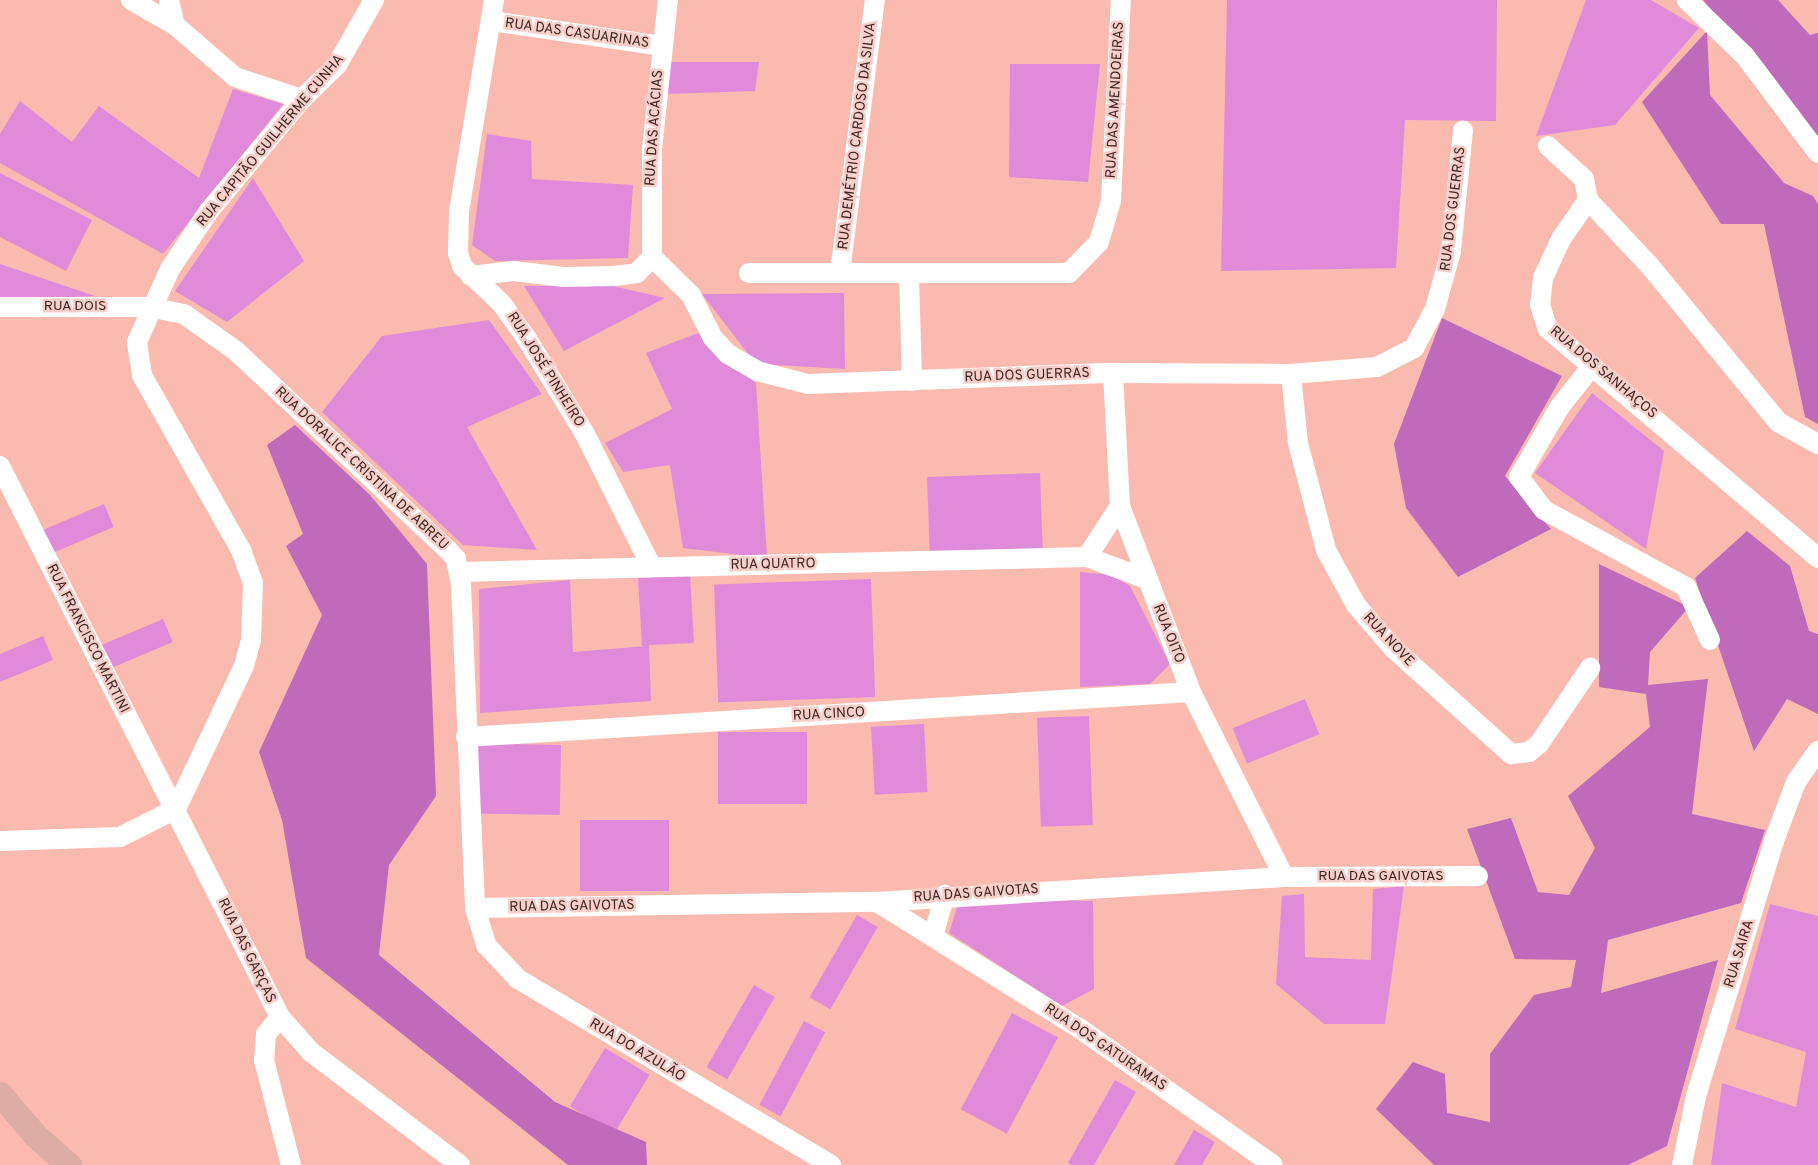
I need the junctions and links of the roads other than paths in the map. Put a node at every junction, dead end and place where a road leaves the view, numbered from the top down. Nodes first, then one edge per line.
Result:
1 (131, 0) edge
2 (169, 0) edge
3 (374, 0) edge
4 (494, 0) edge
5 (668, 0) edge
6 (875, 0) edge
7 (1121, 0) edge
8 (1687, 0) edge
9 (492, 21) junction
10 (174, 26) junction
11 (661, 46) junction
12 (302, 99) junction
13 (1463, 131) dead end
14 (1548, 146) dead end
15 (1818, 153) edge
16 (1588, 200) junction
17 (652, 257) junction
18 (840, 272) junction
19 (749, 273) dead end
20 (909, 274) junction
21 (471, 276) junction
22 (150, 307) junction
23 (0, 308) edge
24 (1592, 366) junction
25 (1113, 373) junction
26 (1291, 374) junction
27 (912, 381) junction
28 (1818, 444) edge
29 (0, 466) edge
30 (1120, 506) junction
31 (1087, 557) junction
32 (1818, 558) edge
33 (651, 566) junction
34 (460, 572) junction
35 (1146, 579) junction
36 (1710, 640) dead end
37 (1590, 668) dead end
38 (1191, 692) junction
39 (466, 737) junction
40 (1818, 751) edge
41 (176, 809) junction
42 (0, 840) edge
43 (1478, 876) dead end
44 (1284, 877) junction
45 (945, 895) junction
46 (877, 902) junction
47 (475, 908) junction
48 (933, 936) junction
49 (280, 1017) junction
50 (0, 1094) edge
51 (70, 1165) edge
52 (290, 1165) edge
53 (460, 1165) edge
54 (831, 1165) edge
55 (1272, 1165) edge
56 (1682, 1165) edge

1 - 10 street
2 - 10 street
3 - 12 street, RUA CAPITÃO GUILHERME CUNHA
4 - 9 street, RUA JOSÉ PINHEIRO
5 - 11 street, RUA DAS ACÁCIAS
6 - 18 street, RUA DEMÉTRIO CARDOSO DA SILVA
7 - 20 street, RUA DAS AMENDOEIRAS
8 - 15 street
9 - 11 street, RUA DAS CASUARINAS
9 - 21 street, RUA JOSÉ PINHEIRO
10 - 12 street
11 - 17 street, RUA DAS ACÁCIAS
12 - 22 street, RUA CAPITÃO GUILHERME CUNHA
13 - 26 street, RUA DOS GUERRAS
14 - 16 street
16 - 24 street, RUA DOS SANHAÇOS
16 - 28 street
17 - 21 street
17 - 27 street, RUA DOS GUERRAS
18 - 19 street, RUA DAS AMENDOEIRAS
18 - 20 street, RUA DAS AMENDOEIRAS
20 - 27 street
21 - 33 street, RUA JOSÉ PINHEIRO
22 - 23 street, RUA DOIS
22 - 34 street, RUA DORALICE CRISTINA DE ABREU
22 - 41 street, RUA CAPITÃO GUILHERME CUNHA
24 - 32 street, RUA DOS SANHAÇOS
24 - 36 street
25 - 26 street, RUA DOS GUERRAS
25 - 27 street, RUA DOS GUERRAS
25 - 30 street, RUA OITO
26 - 37 street, RUA NOVE
29 - 41 street, RUA FRANCISCO MARTINI
30 - 31 street
30 - 35 street, RUA OITO
31 - 33 street, RUA QUATRO
31 - 35 street, RUA QUATRO
33 - 34 street, RUA QUATRO
34 - 39 street, RUA DORALICE CRISTINA DE ABREU
35 - 38 street, RUA OITO
38 - 39 street, RUA CINCO
38 - 44 street, RUA OITO
39 - 47 street, RUA DORALICE CRISTINA DE ABREU
40 - 56 street, RUA SAIRA
41 - 42 street
41 - 49 street, RUA DAS GARÇAS
43 - 44 street, RUA DAS GAIVOTAS
44 - 45 street, RUA DAS GAIVOTAS
45 - 46 street, RUA DAS GAIVOTAS
45 - 48 street
46 - 47 street, RUA DAS GAIVOTAS
46 - 48 street, RUA DOS GATURAMAS
47 - 54 street, RUA DO AZULÃO
48 - 55 street, RUA DOS GATURAMAS
49 - 52 street
49 - 53 street, RUA DAS GARÇAS
50 - 51 main road

